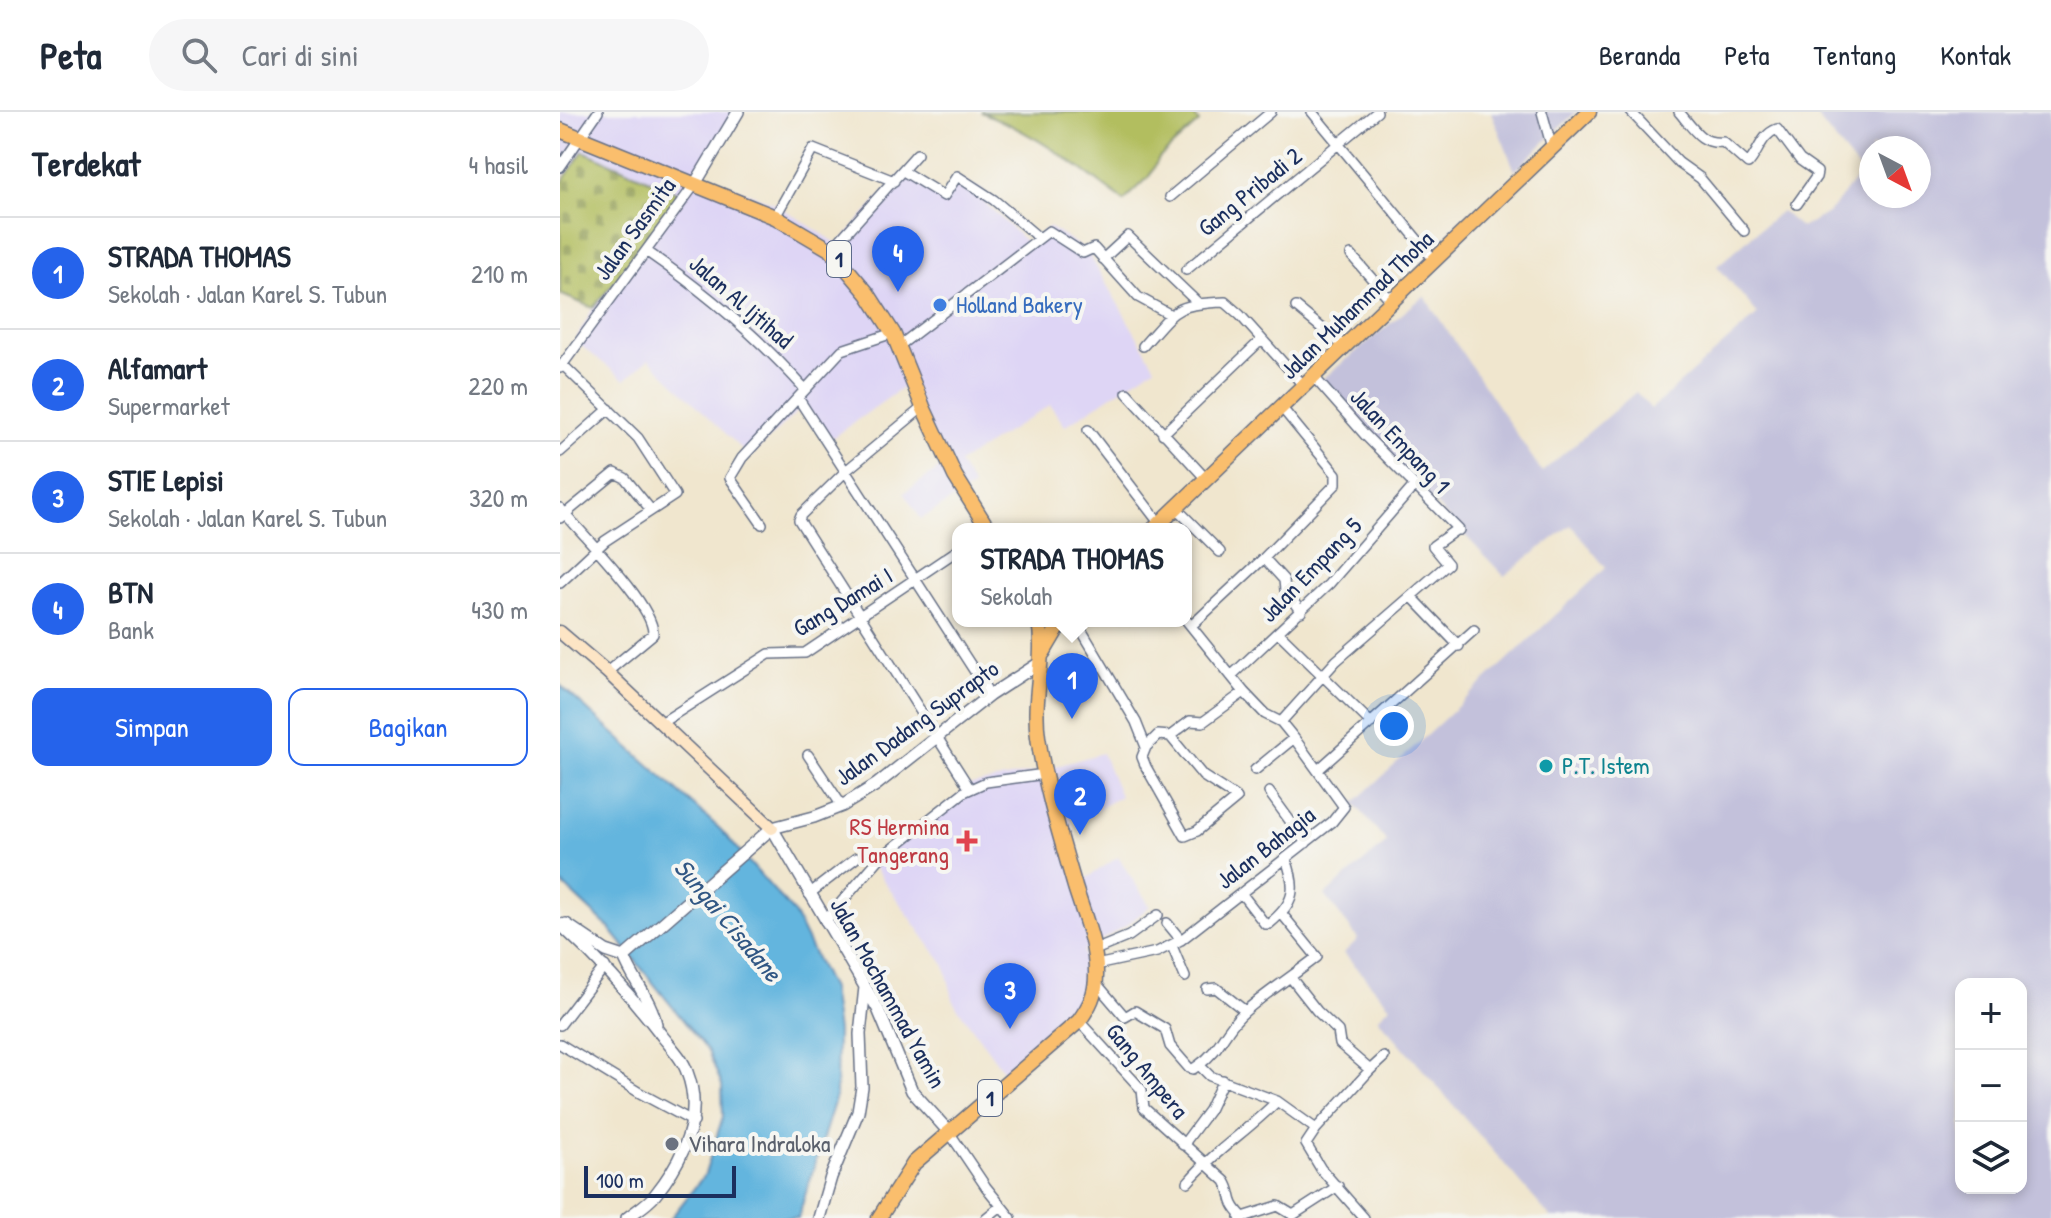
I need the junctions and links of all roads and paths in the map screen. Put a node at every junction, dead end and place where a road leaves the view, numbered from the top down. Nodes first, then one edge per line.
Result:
1 (598, 112) edge
2 (738, 112) edge
3 (1271, 112) edge
4 (1312, 112) edge
5 (1377, 112) edge
6 (1542, 112) edge
7 (1589, 112) edge
8 (1631, 112) edge
9 (1679, 112) edge
10 (560, 130) edge
11 (580, 140) junction
12 (1339, 145) junction
13 (1552, 148) junction
14 (917, 154) dead end
15 (560, 167) edge
16 (903, 171) junction
17 (894, 181) junction
18 (695, 184) junction
19 (1170, 197) dead end
20 (1797, 204) dead end
21 (775, 217) junction
22 (1744, 231) dead end
23 (1039, 238) junction
24 (831, 250) junction
25 (646, 251) junction
26 (1351, 255) dead end
27 (1103, 259) junction
28 (1435, 261) junction
29 (1186, 270) dead end
30 (1399, 296) junction
31 (1198, 303) junction
32 (1296, 307) dead end
33 (1171, 315) junction
34 (896, 339) junction
35 (1263, 342) junction
36 (1143, 346) dead end
37 (1345, 347) junction
38 (561, 367) edge
39 (1309, 382) junction
40 (805, 389) junction
41 (1127, 393) dead end
42 (798, 398) junction
43 (923, 407) junction
44 (1282, 408) junction
45 (609, 409) junction
46 (1088, 430) dead end
47 (1163, 434) junction
48 (560, 452) edge
49 (847, 470) junction
50 (1207, 480) junction
51 (1414, 486) junction
52 (1176, 508) junction
53 (651, 510) junction
54 (562, 513) edge
55 (984, 523) edge
56 (1155, 523) edge
57 (1160, 523) edge
58 (1191, 523) edge
59 (762, 524) dead end
60 (1192, 524) edge
61 (595, 549) junction
62 (1220, 552) dead end
63 (952, 554) edge
64 (1264, 558) junction
65 (917, 580) junction
66 (560, 583) edge
67 (1412, 597) junction
68 (1301, 612) junction
69 (860, 618) junction
70 (1192, 620) edge
71 (1039, 627) edge
72 (1059, 627) edge
73 (1080, 627) edge
74 (1191, 627) edge
75 (1474, 630) dead end
76 (560, 632) edge
77 (1279, 633) junction
78 (1459, 646) junction
79 (1042, 658) junction
80 (607, 672) junction
81 (1325, 675) junction
82 (1231, 676) junction
83 (1244, 692) junction
84 (990, 695) junction
85 (1281, 722) junction
86 (661, 723) junction
87 (1371, 723) junction
88 (938, 735) junction
89 (1170, 736) junction
90 (1294, 738) junction
91 (1146, 747) junction
92 (808, 755) dead end
93 (1255, 770) dead end
94 (1318, 770) junction
95 (1045, 774) junction
96 (970, 789) junction
97 (1269, 792) dead end
98 (842, 806) junction
99 (772, 828) junction
100 (1306, 843) junction
101 (856, 858) dead end
102 (1286, 859) junction
103 (1241, 893) junction
104 (809, 894) junction
105 (1282, 914) junction
106 (1158, 915) dead end
107 (825, 921) junction
108 (560, 923) edge
109 (1167, 923) dead end
110 (1176, 943) junction
111 (1095, 950) junction
112 (625, 955) junction
113 (1096, 965) junction
114 (605, 966) junction
115 (1185, 977) dead end
116 (1291, 978) junction
117 (1096, 983) junction
118 (865, 986) junction
119 (1207, 989) dead end
120 (1245, 1011) junction
121 (1079, 1021) junction
122 (560, 1025) edge
123 (657, 1029) junction
124 (560, 1044) edge
125 (1384, 1057) dead end
126 (1199, 1065) junction
127 (1370, 1070) junction
128 (1223, 1080) junction
129 (1277, 1101) junction
130 (694, 1122) junction
131 (1316, 1129) junction
132 (949, 1132) junction
133 (1183, 1145) junction
134 (1206, 1162) junction
135 (1188, 1182) dead end
136 (1338, 1186) junction
137 (1001, 1206) junction
138 (1241, 1217) edge
139 (627, 1218) edge
140 (819, 1218) edge
141 (879, 1218) edge
142 (986, 1218) edge
143 (1011, 1218) edge
144 (1364, 1218) edge

1 - 11 street
2 - 18 street, Jalan Sasmita
3 - 19 street
4 - 12 street
5 - 12 street, Gang Pribadi 2
6 - 13 street
7 - 13 main road, Jalan Muhammad Thoha
8 - 22 street
9 - 20 street
10 - 11 main road, 1
11 - 15 street
11 - 18 main road, 1
12 - 28 street
12 - 29 street, Gang Pribadi 2
13 - 28 main road, Jalan Muhammad Thoha
14 - 16 street
16 - 17 street
16 - 23 street
17 - 21 street
17 - 24 street
18 - 21 main road, 1
18 - 25 street, Jalan Sasmita
21 - 24 main road, 1
23 - 27 street
23 - 34 street
24 - 34 main road, 1
25 - 38 street, Jalan Sasmita
25 - 40 street, Jalan Al Ijtihad
26 - 30 street
27 - 31 street
27 - 33 street
28 - 30 main road, Jalan Muhammad Thoha
30 - 37 main road, Jalan Muhammad Thoha
31 - 33 street
31 - 35 street, Jalan Empang 1
32 - 37 street
33 - 36 street
34 - 40 street
34 - 43 main road, 1
35 - 39 street, Jalan Empang 1
35 - 47 street
37 - 39 main road, Jalan Muhammad Thoha
38 - 45 street
39 - 44 main road, Jalan Muhammad Thoha
39 - 51 street, Jalan Empang 1
40 - 42 street
41 - 47 street
42 - 49 street
42 - 59 street
43 - 49 street
43 - 55 main road, 1
44 - 50 main road, Jalan Muhammad Thoha
44 - 64 street
45 - 48 street
45 - 53 street
46 - 56 street
47 - 50 street
49 - 65 street
49 - 69 street
50 - 52 main road, Jalan Muhammad Thoha
51 - 67 street, Jalan Empang 1
51 - 68 street, Jalan Empang 5
52 - 57 main road, Jalan Muhammad Thoha
52 - 58 street
53 - 54 street
53 - 61 street
54 - 61 street
60 - 62 street
61 - 66 street
61 - 80 street
63 - 65 street, Gang Damai I
64 - 68 street
64 - 70 street
65 - 69 street, Gang Damai I
65 - 84 street
67 - 78 street
67 - 81 street
68 - 77 street, Jalan Empang 5
69 - 86 street, Gang Damai I
69 - 88 street
71 - 79 main road, 1
72 - 79 main road
73 - 91 street
74 - 82 street, Jalan Bahagia
75 - 78 street
76 - 80 main road
77 - 81 street
77 - 82 street, Jalan Empang 5
78 - 87 street
79 - 84 street, Jalan Dadang Suprapto
79 - 95 main road, 1
80 - 86 main road
81 - 85 street
81 - 87 street
82 - 83 street, Jalan Bahagia
83 - 85 street, Jalan Bahagia
83 - 89 street
84 - 88 street, Jalan Dadang Suprapto
85 - 90 street, Jalan Bahagia
86 - 99 main road
87 - 94 street
88 - 96 street
88 - 98 street, Jalan Dadang Suprapto
89 - 91 street
89 - 91 street
90 - 93 street
90 - 94 street, Jalan Bahagia
92 - 98 street
94 - 100 street, Jalan Bahagia
95 - 96 street
95 - 111 main road, 1
96 - 107 street
97 - 100 street
98 - 99 street, Jalan Dadang Suprapto
99 - 104 street, Jalan Mochammad Yamin
99 - 112 street, Jalan Dadang Suprapto
100 - 102 street, Jalan Bahagia
101 - 104 street
102 - 103 street, Jalan Bahagia
102 - 105 street
103 - 105 street
103 - 110 street, Jalan Bahagia
104 - 107 street, Jalan Mochammad Yamin
105 - 116 street
106 - 111 street
107 - 118 street, Jalan Mochammad Yamin
108 - 112 street
108 - 114 street
109 - 110 street
110 - 113 street, Jalan Bahagia
110 - 115 street
111 - 113 main road, 1
112 - 123 street
113 - 117 main road, 1
114 - 122 street
114 - 123 street
116 - 120 street
116 - 127 street
117 - 121 main road, 1
117 - 126 street
118 - 132 street, Jalan Mochammad Yamin
118 - 140 street
119 - 120 street
120 - 126 street
121 - 132 main road, 1
121 - 133 street, Gang Ampera
123 - 130 street
124 - 130 street
125 - 127 street
126 - 128 street
127 - 131 street
128 - 129 street
128 - 133 street
129 - 131 street
129 - 134 street
130 - 139 street
131 - 136 street
132 - 137 street
132 - 141 main road, 1
133 - 134 street, Gang Ampera
134 - 135 street
134 - 138 street, Gang Ampera
136 - 138 street
136 - 144 street
137 - 142 street
137 - 143 street

